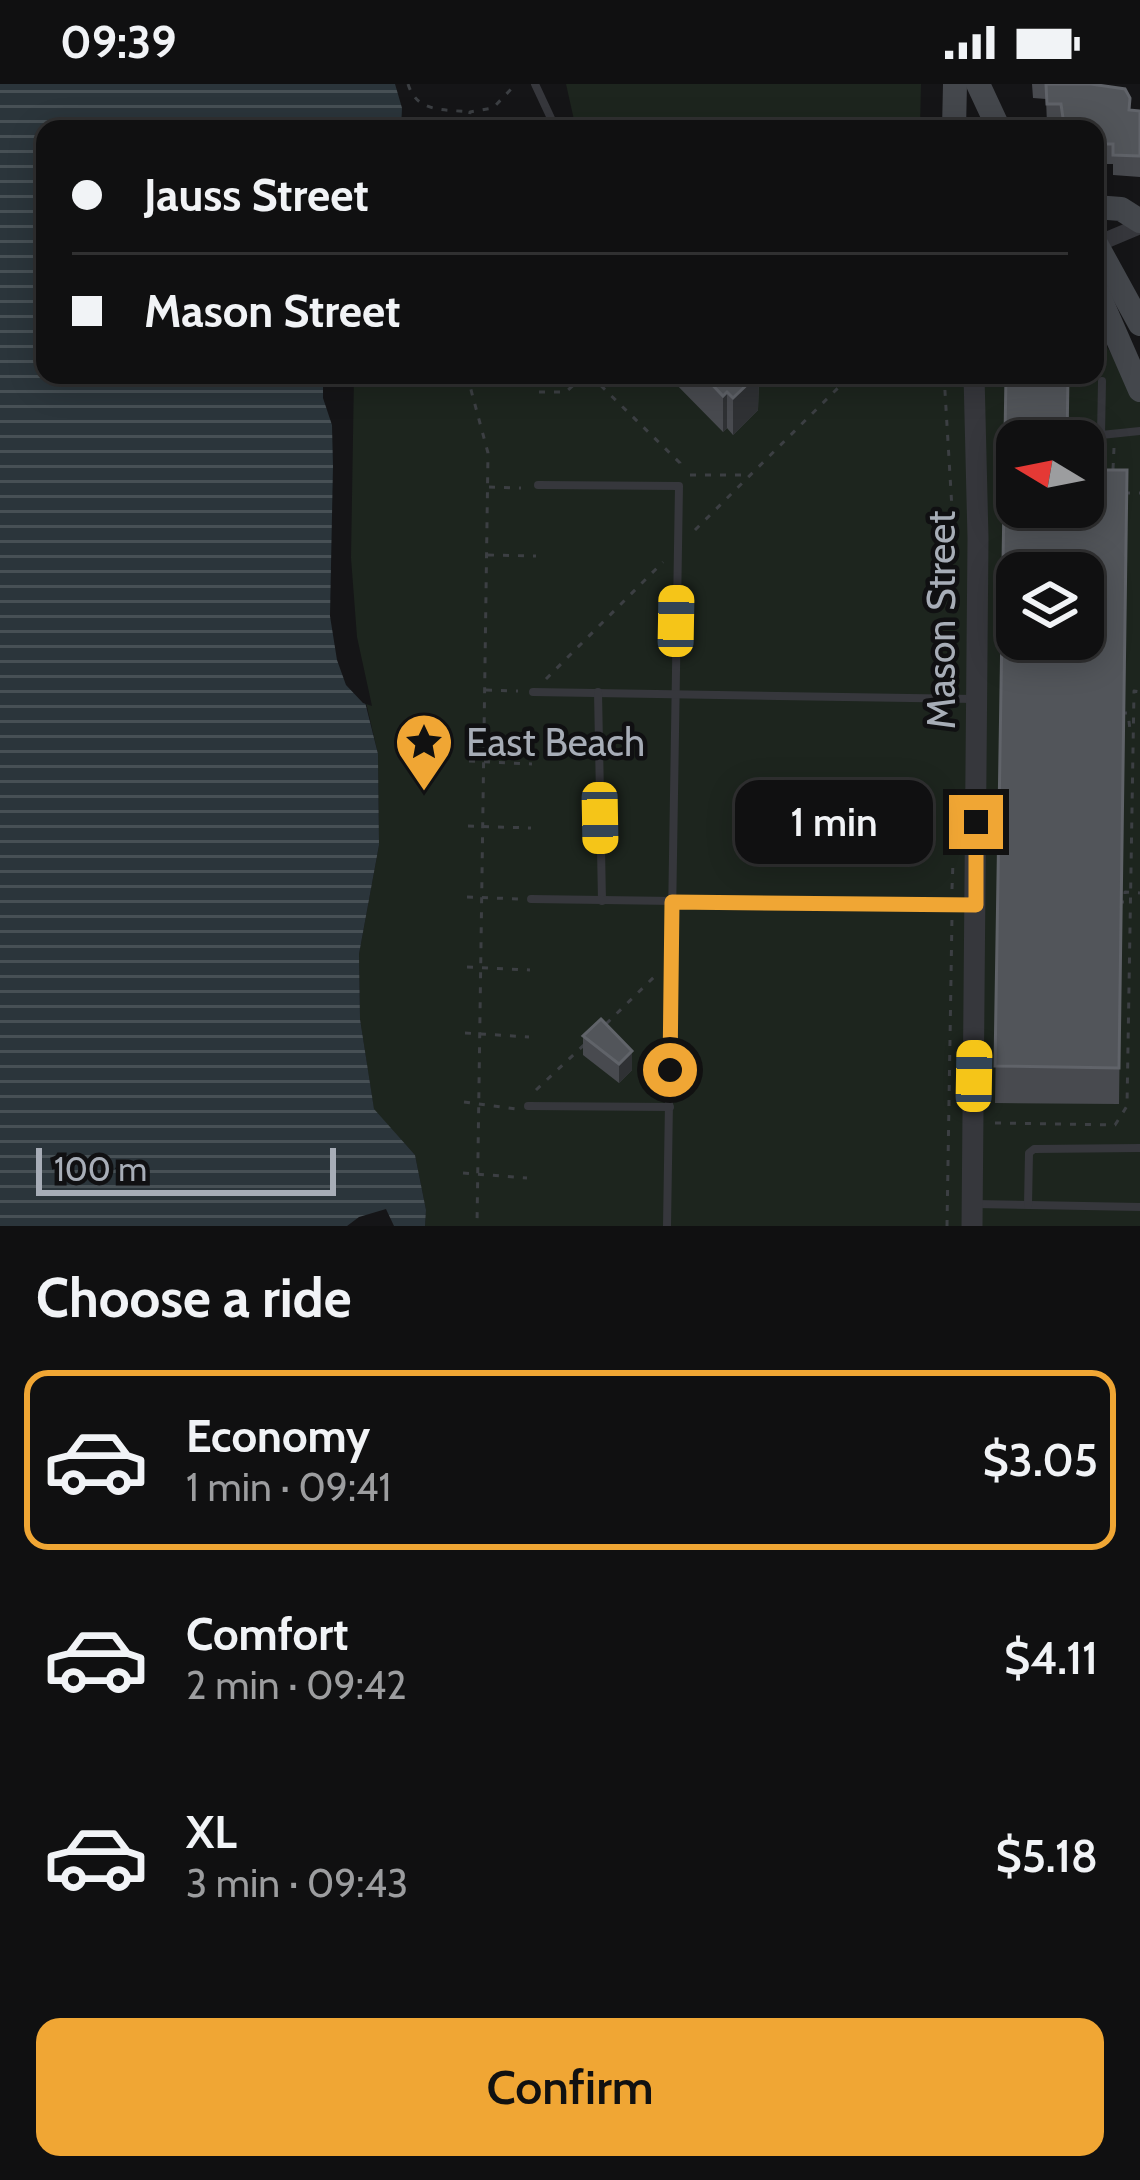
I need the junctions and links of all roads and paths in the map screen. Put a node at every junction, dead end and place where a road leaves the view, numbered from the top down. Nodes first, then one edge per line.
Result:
1 (408, 84) edge
2 (516, 84) edge
3 (535, 84) edge
4 (955, 84) edge
5 (978, 84) edge
6 (470, 112) junction
7 (469, 120) edge
8 (552, 120) edge
9 (954, 120) edge
10 (995, 120) edge
11 (1104, 208) edge
12 (1140, 223) edge
13 (1104, 239) edge
14 (1104, 258) edge
15 (1104, 307) edge
16 (1140, 324) edge
17 (469, 384) edge
18 (576, 384) edge
19 (596, 384) edge
20 (945, 384) edge
21 (974, 384) edge
22 (1102, 384) edge
23 (1140, 390) edge
24 (539, 392) dead end
25 (1140, 431) edge
26 (1114, 435) junction
27 (1113, 475) edge
28 (538, 485) dead end
29 (679, 486) junction
30 (487, 487) junction
31 (524, 488) dead end
32 (1112, 493) edge
33 (1140, 494) edge
34 (487, 555) junction
35 (536, 556) dead end
36 (956, 567) dead end
37 (485, 690) junction
38 (533, 692) joint
39 (598, 692) junction
40 (1140, 692) edge
41 (674, 696) junction
42 (976, 698) junction
43 (1116, 713) edge
44 (1133, 730) junction
45 (1133, 756) junction
46 (1140, 757) edge
47 (469, 761) dead end
48 (484, 762) junction
49 (532, 764) dead end
50 (468, 826) dead end
51 (484, 826) junction
52 (531, 828) dead end
53 (1132, 836) junction
54 (1140, 836) edge
55 (1132, 848) junction
56 (1140, 849) edge
57 (953, 859) dead end
58 (1131, 864) junction
59 (1140, 864) edge
60 (1131, 878) junction
61 (1140, 878) edge
62 (1130, 892) junction
63 (1140, 893) edge
64 (467, 896) dead end
65 (483, 897) junction
66 (531, 899) joint
67 (602, 901) junction
68 (672, 902) junction
69 (1112, 902) edge
70 (952, 905) junction
71 (976, 905) junction
72 (1107, 910) edge
73 (1130, 910) junction
74 (672, 960) junction
75 (467, 967) dead end
76 (482, 968) junction
77 (530, 970) dead end
78 (604, 1025) edge
79 (465, 1033) dead end
80 (481, 1034) junction
81 (529, 1037) dead end
82 (587, 1042) edge
83 (553, 1074) dead end
84 (464, 1102) dead end
85 (480, 1105) junction
86 (528, 1106) dead end
87 (670, 1107) junction
88 (515, 1109) dead end
89 (986, 1123) dead end
90 (1140, 1148) edge
91 (464, 1173) dead end
92 (478, 1174) junction
93 (527, 1178) dead end
94 (1028, 1205) junction
95 (1140, 1208) edge
96 (972, 1215) edge
97 (478, 1226) edge
98 (667, 1226) edge
99 (947, 1226) edge

1 - 6 path
2 - 6 path
3 - 8 lane
4 - 9 main road
5 - 10 main road
6 - 7 path
11 - 12 main road
12 - 13 street
14 - 16 main road
15 - 23 main road
17 - 30 path
18 - 24 path
19 - 29 path
20 - 36 path
21 - 42 street, Mason Street
22 - 26 lane
25 - 26 lane
26 - 27 path
28 - 29 lane
29 - 41 lane
30 - 31 path
30 - 34 path
32 - 33 path
34 - 35 path
34 - 37 path
37 - 38 path
37 - 48 path
38 - 39 lane
39 - 41 lane
39 - 67 lane
40 - 44 path
41 - 42 lane
41 - 68 lane
42 - 71 street, Mason Street
43 - 44 path
44 - 45 path
45 - 46 path
45 - 53 path
47 - 48 path
48 - 49 path
48 - 51 path
50 - 51 path
51 - 52 path
51 - 65 path
53 - 54 path
53 - 55 path
55 - 56 path
55 - 58 path
57 - 70 path
58 - 59 path
58 - 60 path
60 - 61 path
60 - 62 path
62 - 63 path
62 - 69 path
62 - 73 path
64 - 65 path
65 - 66 path
65 - 76 path
66 - 67 lane
67 - 68 lane
68 - 70 lane
68 - 74 lane
70 - 71 lane
70 - 99 path
71 - 96 street, Mason Street
72 - 73 path
73 - 89 path
74 - 78 path
74 - 87 lane
75 - 76 path
76 - 77 path
76 - 80 path
79 - 80 path
80 - 81 path
80 - 85 path
82 - 83 path
84 - 85 path
85 - 88 path
85 - 92 path
86 - 87 lane
87 - 98 lane
90 - 94 lane
91 - 92 path
92 - 93 path
92 - 97 path
94 - 95 lane
94 - 96 lane

